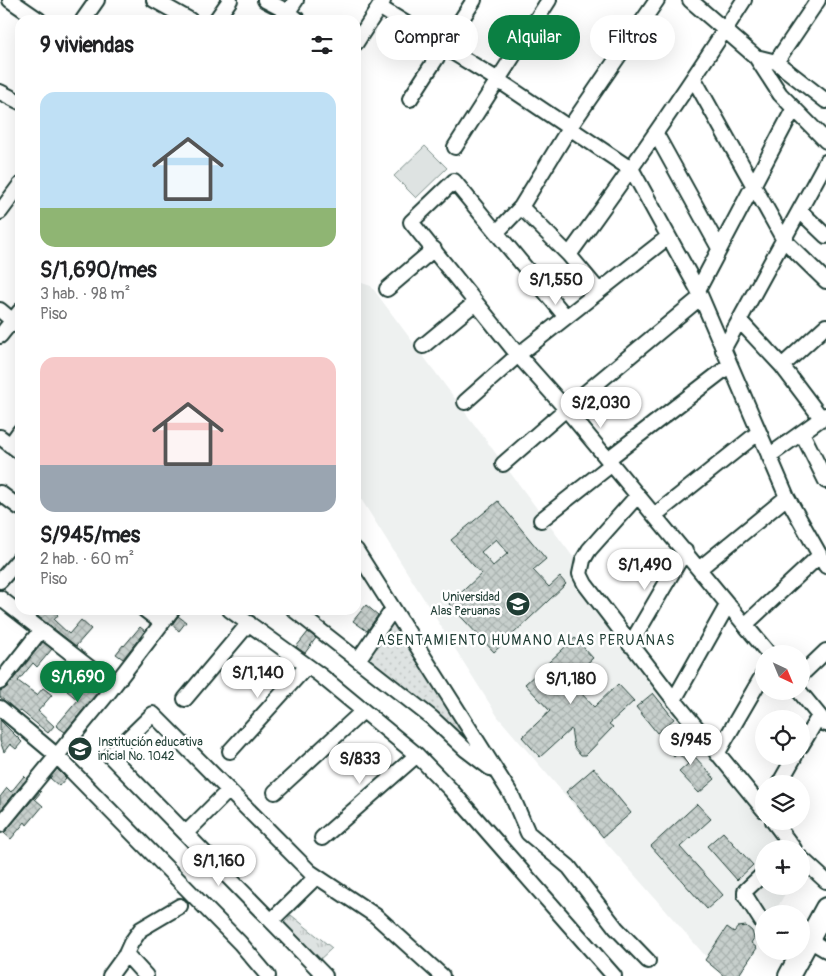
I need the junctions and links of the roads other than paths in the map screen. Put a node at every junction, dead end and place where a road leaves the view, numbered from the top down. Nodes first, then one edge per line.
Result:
1 (10, 0) edge
2 (97, 0) edge
3 (154, 0) edge
4 (230, 0) edge
5 (265, 0) edge
6 (296, 0) edge
7 (474, 0) edge
8 (549, 0) edge
9 (657, 0) edge
10 (690, 0) edge
11 (744, 0) edge
12 (818, 0) edge
13 (381, 3) edge
14 (32, 15) edge
15 (86, 15) edge
16 (181, 15) edge
17 (220, 15) edge
18 (286, 15) edge
19 (290, 15) edge
20 (399, 15) edge
21 (465, 15) edge
22 (725, 30) junction
23 (361, 35) edge
24 (756, 57) junction
25 (436, 60) edge
26 (467, 60) edge
27 (776, 62) junction
28 (694, 79) junction
29 (498, 80) junction
30 (1, 95) edge
31 (410, 99) dead end
32 (15, 100) edge
33 (826, 101) edge
34 (794, 108) junction
35 (570, 127) junction
36 (656, 134) junction
37 (826, 141) edge
38 (455, 147) dead end
39 (826, 162) edge
40 (632, 170) junction
41 (752, 184) junction
42 (15, 192) edge
43 (521, 207) junction
44 (800, 211) junction
45 (0, 212) edge
46 (497, 232) junction
47 (826, 236) edge
48 (668, 237) junction
49 (784, 240) junction
50 (719, 248) junction
51 (434, 250) junction
52 (569, 255) junction
53 (826, 281) edge
54 (387, 290) dead end
55 (599, 291) junction
56 (699, 293) junction
57 (476, 303) junction
58 (0, 310) edge
59 (566, 317) junction
60 (15, 319) edge
61 (740, 321) junction
62 (15, 322) edge
63 (826, 326) edge
64 (0, 336) edge
65 (423, 346) dead end
66 (723, 350) junction
67 (518, 355) junction
68 (730, 365) junction
69 (782, 366) junction
70 (465, 402) dead end
71 (566, 409) junction
72 (824, 417) edge
73 (758, 432) junction
74 (802, 433) junction
75 (769, 456) junction
76 (610, 462) junction
77 (503, 464) dead end
78 (826, 481) edge
79 (0, 493) edge
80 (638, 495) junction
81 (786, 497) junction
82 (15, 504) edge
83 (655, 515) junction
84 (541, 520) dead end
85 (685, 551) junction
86 (361, 561) edge
87 (823, 561) edge
88 (15, 564) edge
89 (699, 569) junction
90 (0, 582) edge
91 (0, 598) edge
92 (728, 604) junction
93 (393, 609) junction
94 (15, 610) edge
95 (22, 615) edge
96 (152, 615) edge
97 (168, 615) edge
98 (242, 615) edge
99 (313, 615) edge
100 (162, 623) junction
101 (745, 625) junction
102 (41, 630) junction
103 (630, 644) junction
104 (761, 645) edge
105 (826, 651) edge
106 (358, 660) junction
107 (307, 666) junction
108 (810, 667) edge
109 (0, 682) edge
110 (113, 686) junction
111 (755, 689) edge
112 (185, 699) dead end
113 (674, 700) junction
114 (806, 700) edge
115 (0, 708) edge
116 (363, 711) junction
117 (822, 720) edge
118 (810, 735) edge
119 (230, 752) dead end
120 (717, 754) junction
121 (56, 755) junction
122 (417, 755) junction
123 (495, 771) junction
124 (229, 790) junction
125 (275, 792) dead end
126 (755, 799) edge
127 (0, 824) edge
128 (779, 830) edge
129 (186, 833) junction
130 (322, 838) dead end
131 (787, 840) edge
132 (810, 866) edge
133 (316, 877) junction
134 (826, 881) edge
135 (755, 882) edge
136 (180, 906) dead end
137 (826, 908) edge
138 (755, 911) edge
139 (272, 920) junction
140 (810, 936) edge
141 (810, 948) edge
142 (826, 950) edge
143 (126, 954) junction
144 (797, 960) edge
145 (648, 961) dead end
146 (110, 976) edge
147 (146, 976) edge
148 (268, 976) edge
149 (324, 976) edge
150 (442, 976) edge
151 (614, 976) edge
152 (789, 976) edge

1 - 14 street
2 - 15 street
3 - 16 street
4 - 17 street
5 - 18 street
6 - 19 street
7 - 21 street
8 - 29 street
9 - 35 street
10 - 22 street
11 - 22 street
12 - 27 street
13 - 20 street
13 - 23 street
22 - 24 street
22 - 28 street
24 - 27 street
24 - 34 street
25 - 31 street
26 - 29 street
27 - 33 street
28 - 36 street
28 - 41 street
29 - 35 street
29 - 38 street
30 - 32 street
34 - 37 street
34 - 41 street
35 - 40 street
35 - 43 street
36 - 40 street
36 - 50 street
39 - 44 street
40 - 48 street
40 - 52 street
41 - 49 street
41 - 50 street
42 - 45 street
43 - 46 street
43 - 52 street
44 - 47 street
44 - 49 street
46 - 51 street
46 - 59 street
48 - 55 street
48 - 56 street
49 - 53 street
49 - 61 street
50 - 56 street
51 - 54 street
51 - 57 street
52 - 55 street
55 - 59 street
56 - 66 street
56 - 71 street
57 - 65 street
57 - 67 street
58 - 60 street
59 - 67 street
61 - 66 street
61 - 69 street
62 - 64 street
63 - 69 street
66 - 68 street
67 - 70 street
67 - 71 street
68 - 73 street
68 - 76 street
69 - 72 street
71 - 76 street
71 - 77 street
72 - 74 street
73 - 75 street
73 - 83 street
74 - 75 street
74 - 78 street
75 - 81 street
76 - 80 street
76 - 84 street
79 - 82 street
80 - 83 street
80 - 103 street
81 - 87 street
81 - 89 street
83 - 85 street
85 - 89 street
85 - 103 street
86 - 93 street
87 - 101 street
88 - 90 street
89 - 92 street
91 - 94 street
92 - 101 street
92 - 113 street
93 - 106 street
93 - 123 street
95 - 102 street
96 - 100 street
97 - 100 street
98 - 107 street
98 - 112 street
99 - 106 street
100 - 110 street
101 - 104 street
102 - 109 street
102 - 110 street
103 - 113 street
105 - 108 street
106 - 123 street
107 - 116 street
107 - 119 street
110 - 121 street
111 - 120 street
113 - 120 street
114 - 117 street
115 - 121 street
116 - 122 street
116 - 125 street
117 - 118 street
120 - 126 street
121 - 127 street
121 - 148 street
122 - 130 street
122 - 151 street
123 - 145 street
124 - 129 street
124 - 129 street
124 - 133 street
128 - 131 street
129 - 139 street
132 - 134 street
133 - 139 street
133 - 150 street
135 - 138 street
136 - 143 street
137 - 140 highway
139 - 149 street
141 - 142 street
143 - 146 street
143 - 147 street
144 - 152 highway

